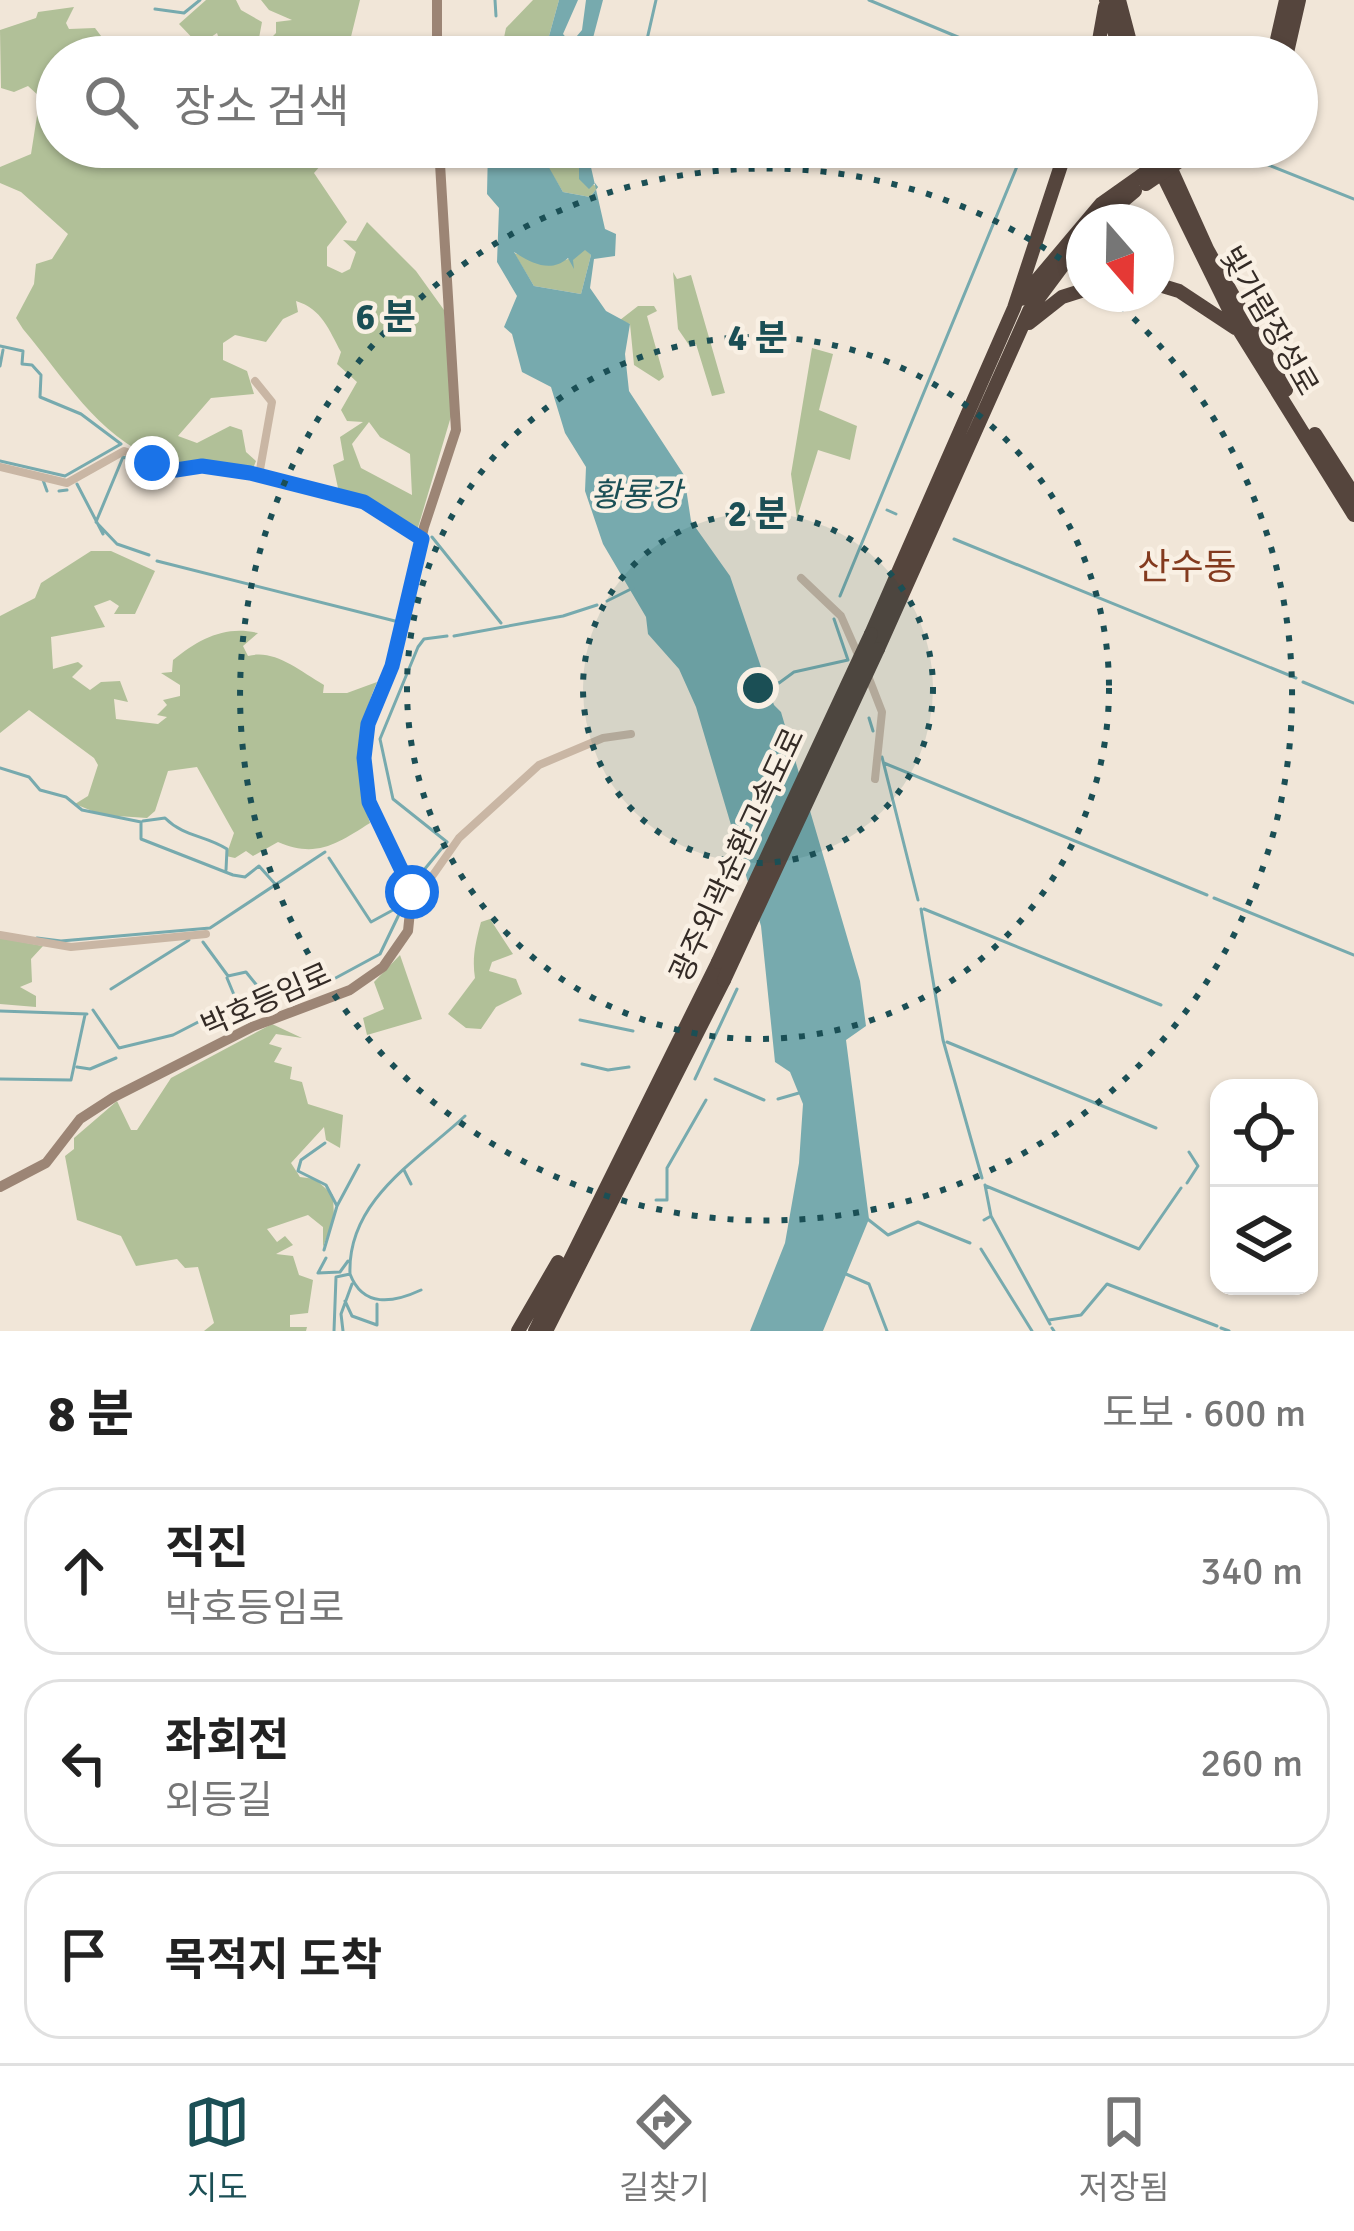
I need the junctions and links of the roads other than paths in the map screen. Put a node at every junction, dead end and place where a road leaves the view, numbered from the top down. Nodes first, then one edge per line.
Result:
1 (436, 0) edge
2 (1128, 0) edge
3 (1286, 0) edge
4 (1299, 0) edge
5 (1110, 1) edge
6 (437, 36) edge
7 (1101, 36) edge
8 (1117, 36) edge
9 (1125, 36) edge
10 (1132, 36) edge
11 (1278, 36) edge
12 (1291, 36) edge
13 (439, 168) edge
14 (1060, 168) edge
15 (1159, 168) edge
16 (1162, 168) edge
17 (1171, 168) edge
18 (1144, 179) junction
19 (1117, 204) edge
20 (1066, 259) edge
21 (1174, 289) edge
22 (1066, 299) edge
23 (1014, 308) junction
24 (1239, 330) junction
25 (1012, 346) junction
26 (255, 381) dead end
27 (981, 400) junction
28 (0, 467) edge
29 (259, 476) junction
30 (1354, 495) edge
31 (938, 501) junction
32 (1354, 515) edge
33 (422, 539) junction
34 (801, 578) dead end
35 (874, 641) junction
36 (631, 734) dead end
37 (875, 779) dead end
38 (414, 902) junction
39 (206, 934) dead end
40 (0, 935) edge
41 (606, 1180) junction
42 (0, 1187) edge
43 (595, 1235) junction
44 (518, 1331) edge
45 (535, 1331) edge
46 (546, 1331) edge
47 (556, 1331) edge

1 - 6 street
2 - 10 highway
3 - 11 highway
4 - 12 highway
5 - 7 highway
5 - 8 highway
5 - 9 highway
13 - 33 street
14 - 23 highway
15 - 24 highway, 빛가람장성로
16 - 18 highway, bridge
17 - 30 highway, 빛가람장성로
18 - 19 highway
18 - 23 highway
20 - 25 highway
21 - 24 highway
22 - 25 highway
23 - 27 highway
24 - 32 highway, 빛가람장성로
25 - 27 highway
26 - 29 street
27 - 31 highway, 광주외곽순환고속도로
27 - 31 highway, 광주외곽순환고속도로
28 - 29 street
29 - 33 street
31 - 35 highway, 광주외곽순환고속도로
33 - 38 street
34 - 37 street
35 - 41 highway, 광주외곽순환고속도로, bridge
35 - 43 highway, 광주외곽순환고속도로, bridge
36 - 38 street
38 - 42 street, 박호등임로
39 - 40 street
41 - 44 highway
41 - 45 highway, 광주외곽순환고속도로
43 - 46 highway, 광주외곽순환고속도로
43 - 47 highway

